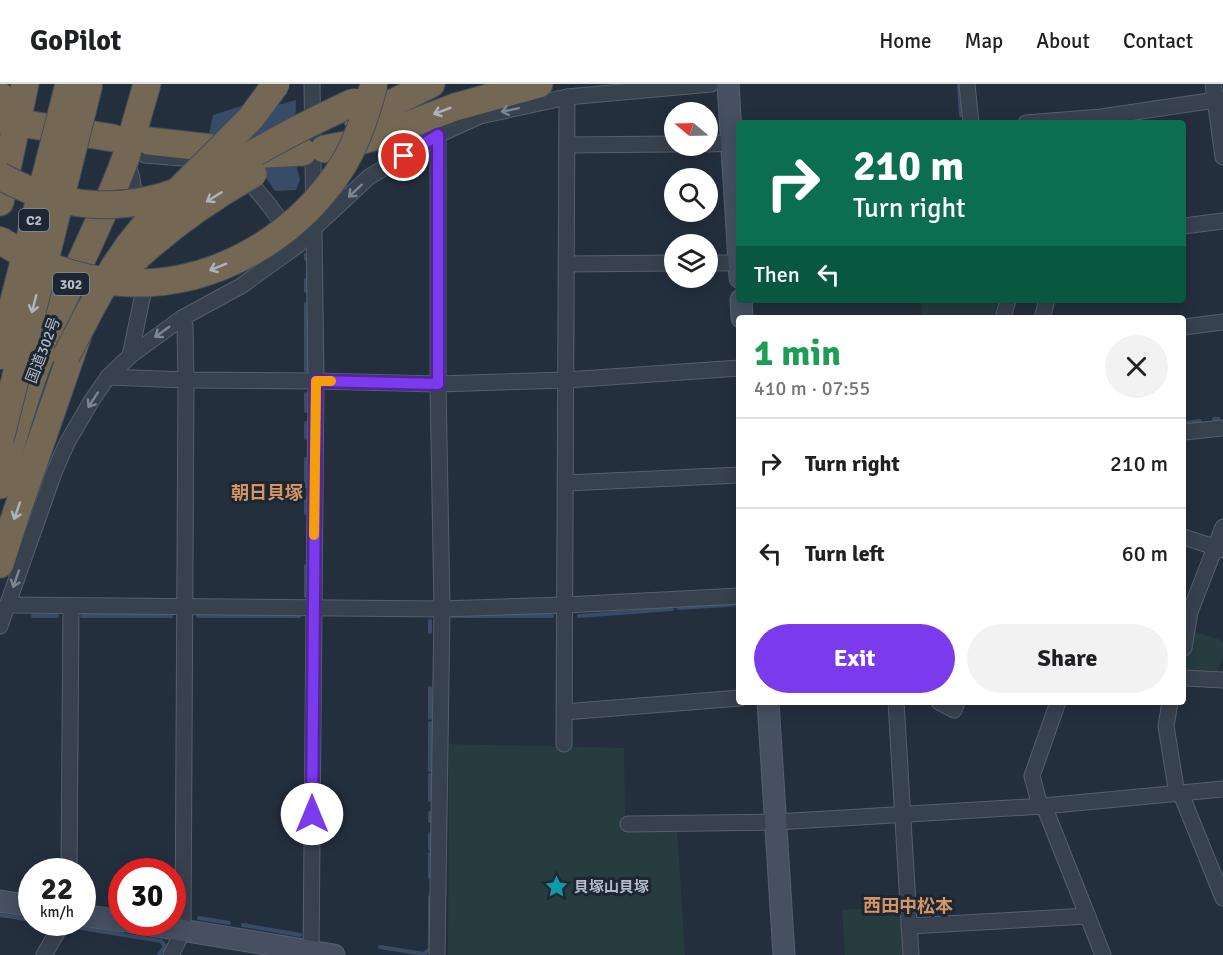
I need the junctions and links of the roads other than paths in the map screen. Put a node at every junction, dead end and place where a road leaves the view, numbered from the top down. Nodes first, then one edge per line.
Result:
1 (25, 84) edge
2 (69, 84) edge
3 (89, 84) edge
4 (147, 84) edge
5 (276, 84) edge
6 (312, 84) edge
7 (374, 84) edge
8 (408, 84) edge
9 (431, 84) edge
10 (539, 84) edge
11 (711, 84) edge
12 (728, 84) edge
13 (967, 84) edge
14 (1213, 84) edge
15 (0, 96) edge
16 (567, 97) junction
17 (1219, 99) edge
18 (0, 120) edge
19 (971, 120) edge
20 (1100, 120) edge
21 (32, 131) dead end
22 (438, 135) junction
23 (736, 143) edge
24 (664, 144) edge
25 (718, 144) edge
26 (567, 145) junction
27 (129, 148) junction
28 (1223, 157) edge
29 (0, 176) edge
30 (0, 202) edge
31 (1223, 221) edge
32 (1186, 226) edge
33 (313, 229) junction
34 (0, 240) edge
35 (298, 245) junction
36 (664, 263) edge
37 (567, 264) junction
38 (718, 265) edge
39 (736, 268) edge
40 (90, 310) junction
41 (182, 318) junction
42 (1223, 322) edge
43 (1186, 327) edge
44 (0, 356) edge
45 (130, 356) junction
46 (736, 368) edge
47 (108, 377) junction
48 (186, 380) junction
49 (566, 380) junction
50 (316, 381) junction
51 (438, 384) junction
52 (1223, 428) edge
53 (1186, 432) edge
54 (0, 440) edge
55 (736, 475) edge
56 (566, 483) junction
57 (0, 485) edge
58 (0, 501) edge
59 (1223, 526) edge
60 (1186, 538) edge
61 (1219, 548) edge
62 (0, 564) edge
63 (736, 596) edge
64 (7, 605) junction
65 (565, 605) junction
66 (71, 606) junction
67 (184, 607) junction
68 (314, 608) junction
69 (442, 609) junction
70 (0, 626) edge
71 (1186, 636) edge
72 (1186, 678) edge
73 (1223, 680) edge
74 (736, 698) edge
75 (768, 705) edge
76 (896, 705) edge
77 (1057, 705) edge
78 (1170, 705) edge
79 (564, 712) junction
80 (564, 744) dead end
81 (1223, 789) edge
82 (1179, 794) junction
83 (1042, 806) junction
84 (903, 813) junction
85 (776, 822) junction
86 (628, 824) dead end
87 (69, 858) edge
88 (183, 858) edge
89 (1223, 898) edge
90 (0, 901) edge
91 (18, 904) edge
92 (1088, 916) junction
93 (909, 926) junction
94 (186, 932) edge
95 (55, 936) edge
96 (180, 936) edge
97 (311, 953) edge
98 (44, 955) edge
99 (171, 955) edge
100 (334, 955) edge
101 (437, 955) edge
102 (784, 955) edge
103 (911, 955) edge
104 (1104, 955) edge

1 - 30 highway
2 - 44 highway, C2, bridge
3 -> 54 highway, C2, bridge
4 - 27 highway, 国道302号 / 302
5 - 40 highway, bridge
6 - 33 street
7 -> 34 highway, bridge
8 - 29 highway, bridge
9 -> 40 highway, bridge
10 -> 27 highway
11 - 16 street
12 - 23 street
13 - 19 street
14 - 17 street
15 - 18 highway
16 -> 22 street
16 - 26 street
17 - 20 street
17 - 28 street
21 - 27 highway
22 -> 33 street
22 - 51 street
23 - 25 street
24 - 26 street
26 - 37 street
27 - 35 street
27 - 45 street
27 - 57 highway, 国道302号 / 302
27 -> 62 highway
31 - 32 street
33 - 35 street
33 - 50 street
35 - 41 street
36 - 37 street
37 - 49 street
38 - 39 street
40 - 58 highway, bridge
41 -> 45 street
41 - 48 street
42 - 43 street
45 - 47 street
46 - 49 street
47 - 48 street
47 -> 64 street
48 - 50 street
48 - 67 street
49 - 51 street
49 - 56 street
50 - 51 street
50 - 68 street
51 - 69 street
52 - 53 street
55 - 56 street
56 - 65 street
59 - 61 street
60 - 61 street
61 - 71 street
63 - 65 street
64 - 66 street
64 - 70 street
65 - 69 street
65 - 79 street
66 - 67 street
66 - 87 street
67 - 68 street
67 - 88 street
68 - 69 street
68 - 97 street
69 - 101 street
72 - 73 street
74 - 79 street
75 - 85 street
76 - 84 street
77 - 83 street
78 - 82 street
79 - 80 street
81 - 82 street
82 - 83 street
82 - 89 street
83 - 84 street
83 - 92 street
84 - 85 street
84 - 93 street
85 - 86 street
85 - 102 street
90 - 91 street
92 - 93 street
92 - 104 street
93 - 103 street
94 - 97 street
95 - 98 street
96 - 99 street
97 - 100 street

